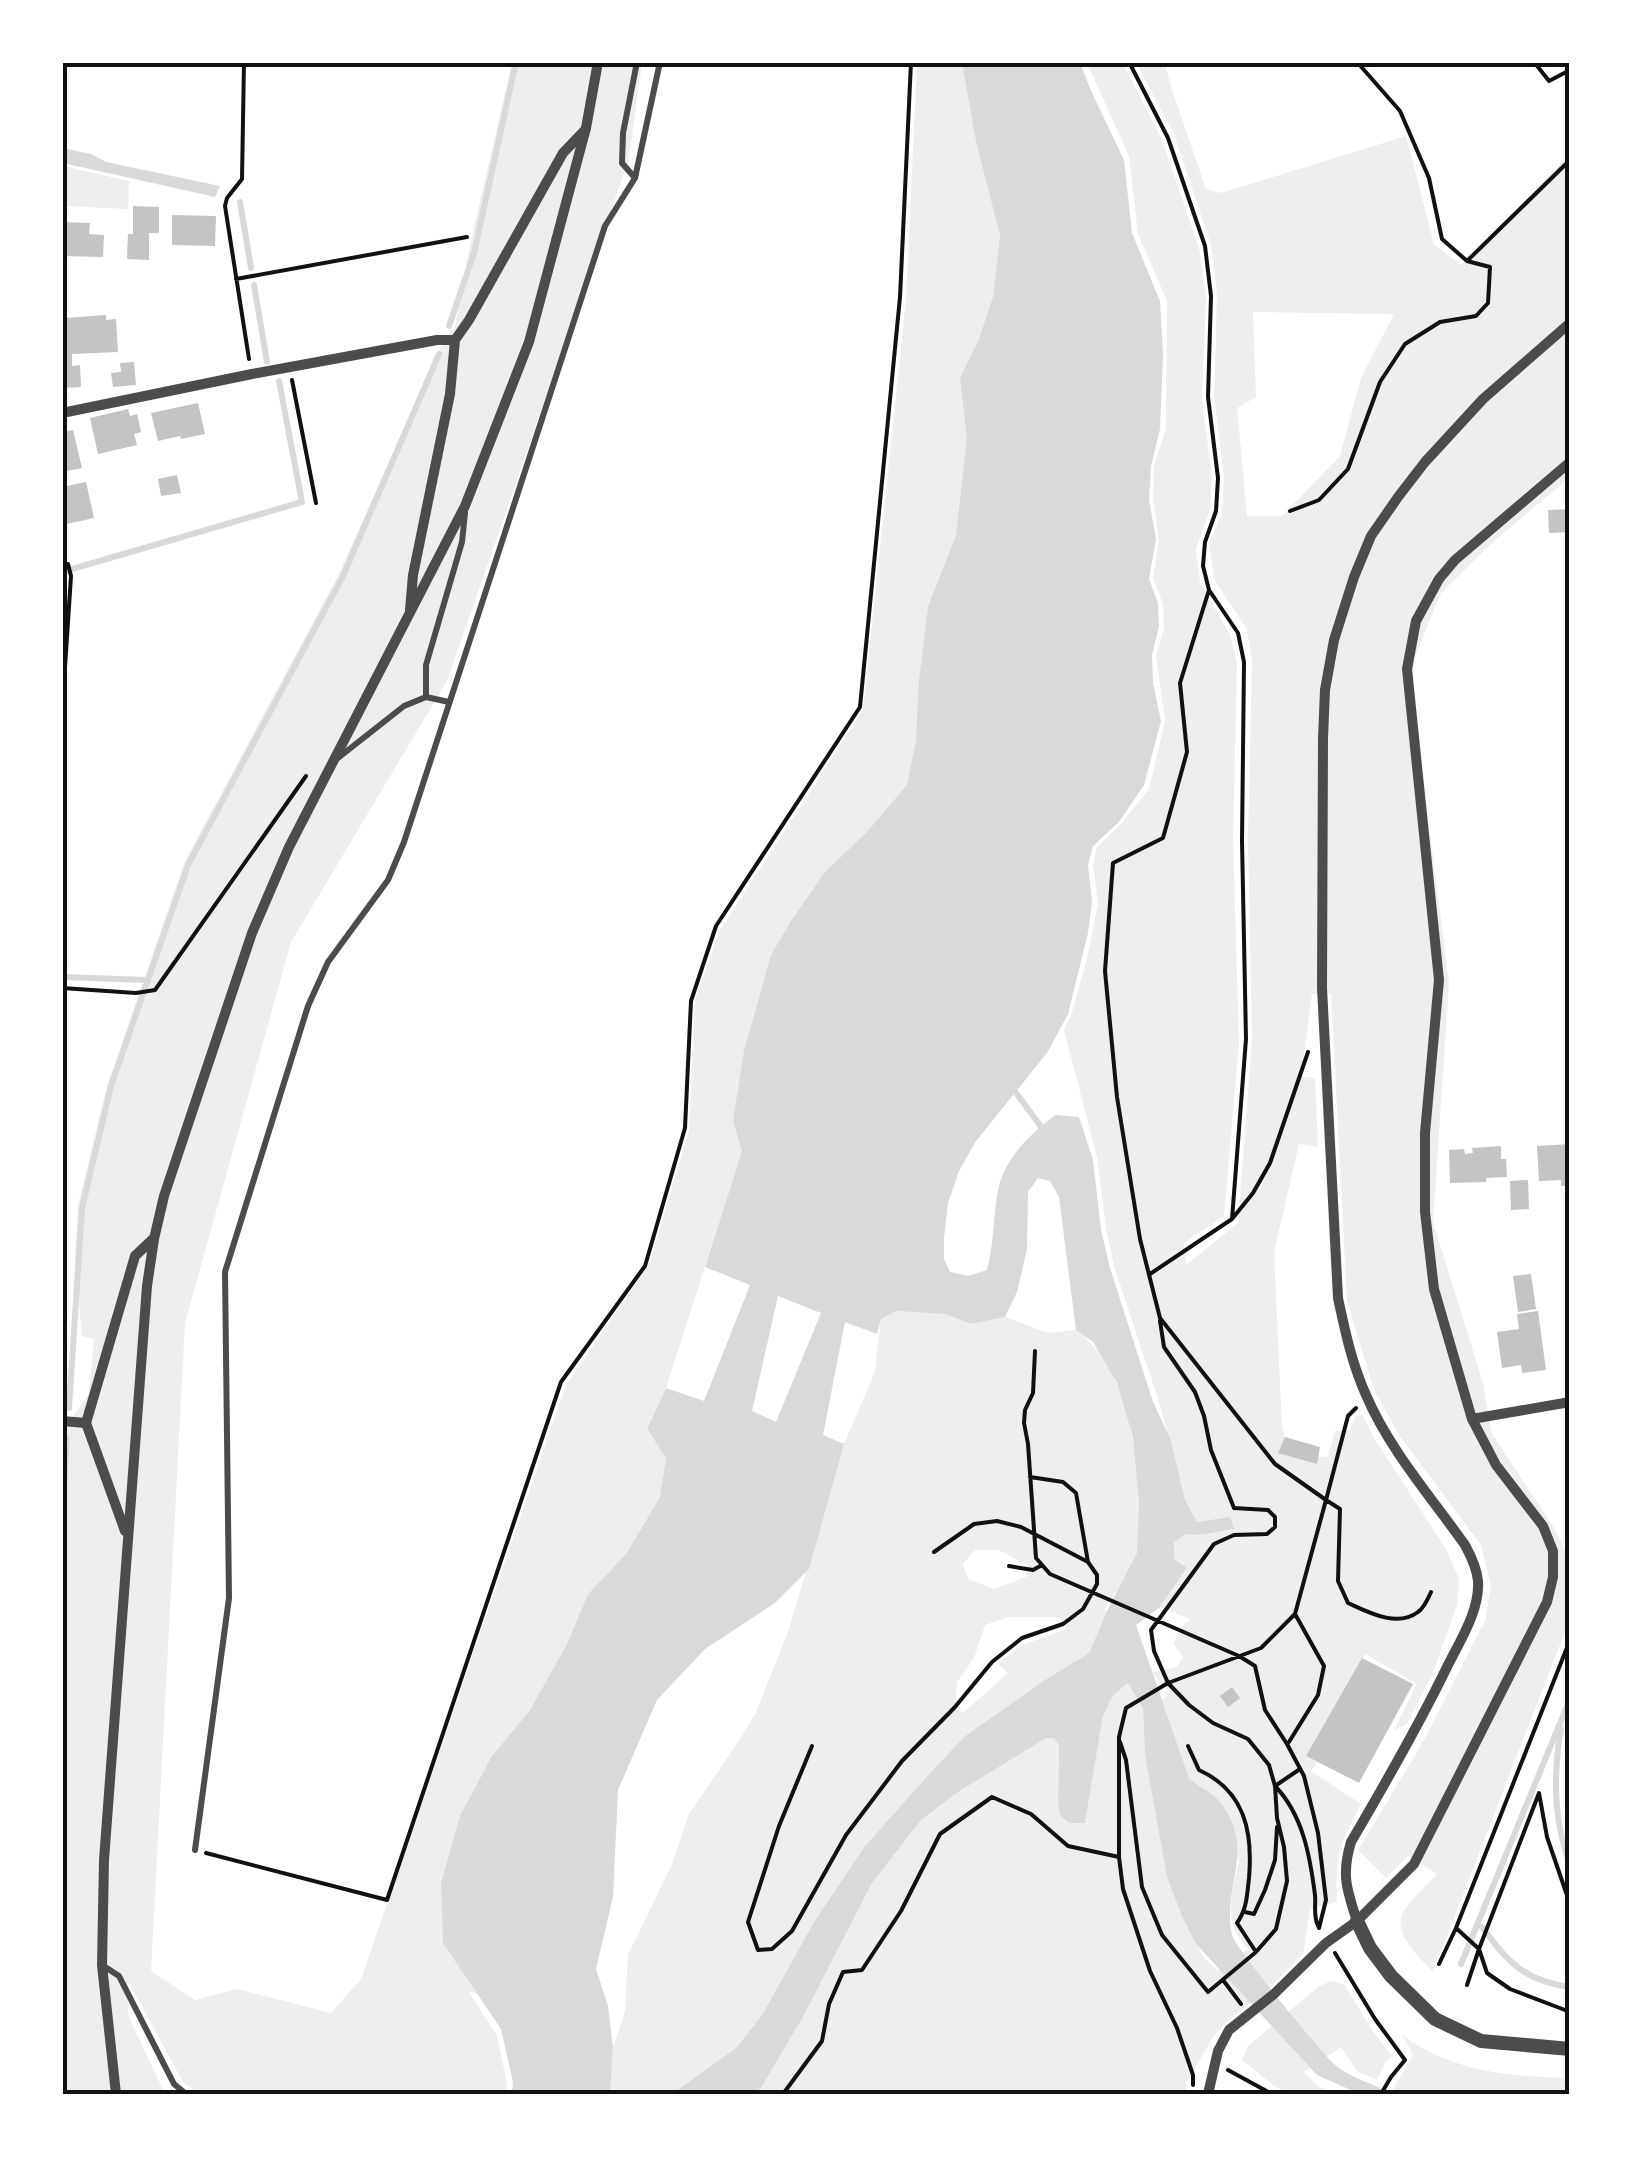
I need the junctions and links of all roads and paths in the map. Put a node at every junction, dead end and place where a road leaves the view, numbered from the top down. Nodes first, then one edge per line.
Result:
1 (244, 62) edge
2 (598, 62) edge
3 (636, 62) edge
4 (660, 62) edge
5 (911, 62) edge
6 (1129, 62) edge
7 (1357, 62) edge
8 (1534, 62) edge
9 (1570, 70) edge
10 (586, 128) junction
11 (1570, 160) edge
12 (635, 178) junction
13 (467, 237) dead end
14 (1467, 261) junction
15 (235, 280) junction
16 (1570, 323) edge
17 (456, 340) junction
18 (290, 368) junction
19 (252, 374) junction
20 (62, 412) edge
21 (1570, 462) edge
22 (316, 503) dead end
23 (465, 506) junction
24 (1290, 511) dead end
25 (68, 564) dead end
26 (1208, 590) junction
27 (409, 617) junction
28 (426, 697) junction
29 (449, 702) junction
30 (62, 713) edge
31 (333, 762) junction
32 (62, 988) edge
33 (1324, 1036) junction
34 (1232, 1219) junction
35 (154, 1239) junction
36 (1148, 1276) junction
37 (1160, 1318) junction
38 (1034, 1350) dead end
39 (1366, 1397) junction
40 (1570, 1402) edge
41 (1472, 1419) junction
42 (62, 1421) edge
43 (86, 1423) junction
44 (1030, 1477) junction
45 (1326, 1500) junction
46 (1034, 1534) junction
47 (126, 1536) junction
48 (934, 1552) dead end
49 (1088, 1562) junction
50 (1042, 1565) junction
51 (1009, 1566) dead end
52 (1432, 1592) dead end
53 (1294, 1614) junction
54 (1570, 1640) edge
55 (1239, 1656) junction
56 (1168, 1683) junction
57 (1119, 1737) junction
58 (1288, 1744) junction
59 (812, 1746) dead end
60 (1188, 1746) dead end
61 (1570, 1767) edge
62 (1300, 1769) junction
63 (1276, 1786) junction
64 (1570, 1811) edge
65 (1277, 1818) junction
66 (194, 1850) joint
67 (1118, 1857) junction
68 (1570, 1904) edge
69 (1245, 1912) junction
70 (1356, 1922) junction
71 (1456, 1928) junction
72 (1326, 1943) junction
73 (1479, 1949) junction
74 (1256, 1952) junction
75 (1440, 1964) dead end
76 (102, 1965) junction
77 (1223, 1980) junction
78 (1467, 1984) dead end
79 (1570, 2014) edge
80 (1250, 2015) junction
81 (1570, 2049) edge
82 (116, 2094) edge
83 (186, 2094) edge
84 (783, 2094) edge
85 (1192, 2094) edge
86 (1208, 2094) edge
87 (1382, 2094) edge

1 - 15 path
2 - 10 street
3 - 12 lane
4 - 12 lane
5 - 66 path
6 - 26 path
7 - 14 path
8 - 9 path
10 - 17 street
10 - 23 street
11 - 14 path
12 - 29 lane
13 - 15 path
14 - 24 path
15 - 19 path
16 - 33 street
17 - 18 street
17 - 27 street
18 - 19 street
18 - 22 path
19 - 20 street
21 - 41 street
23 - 27 street
23 - 28 lane
25 - 30 path
26 - 34 path
26 - 36 path
27 - 31 street
28 - 29 lane
28 - 31 lane
29 - 66 lane
31 - 32 path
31 - 35 street
33 - 34 path
33 - 39 street
34 - 36 path
35 - 43 street
35 - 47 street
36 - 37 path
37 - 45 path
37 - 56 path
38 - 44 path
39 - 45 path
39 - 70 street
40 - 41 street
41 - 70 street
42 - 43 street
43 - 47 street
44 - 46 path
44 - 49 path
45 - 52 path
45 - 53 path
46 - 48 path
46 - 49 path
46 - 50 path
47 - 76 street
49 - 59 path
50 - 51 path
50 - 55 path
53 - 55 path
53 - 58 path
54 - 71 path
55 - 56 path
55 - 58 path
56 - 57 path
56 - 63 path
57 - 67 path
57 - 77 path
58 - 62 path
60 - 69 path
61 - 64 path
62 - 63 path
62 - 63 path
63 - 65 path
65 - 69 path
65 - 74 path
67 - 84 path
67 - 85 path
68 - 73 path
69 - 74 path
70 - 72 street
70 - 81 street
71 - 73 path
71 - 75 path
72 - 80 street
72 - 87 path
73 - 78 path
73 - 79 path
74 - 77 path
76 - 82 street
76 - 83 lane
77 - 80 path
80 - 86 street

